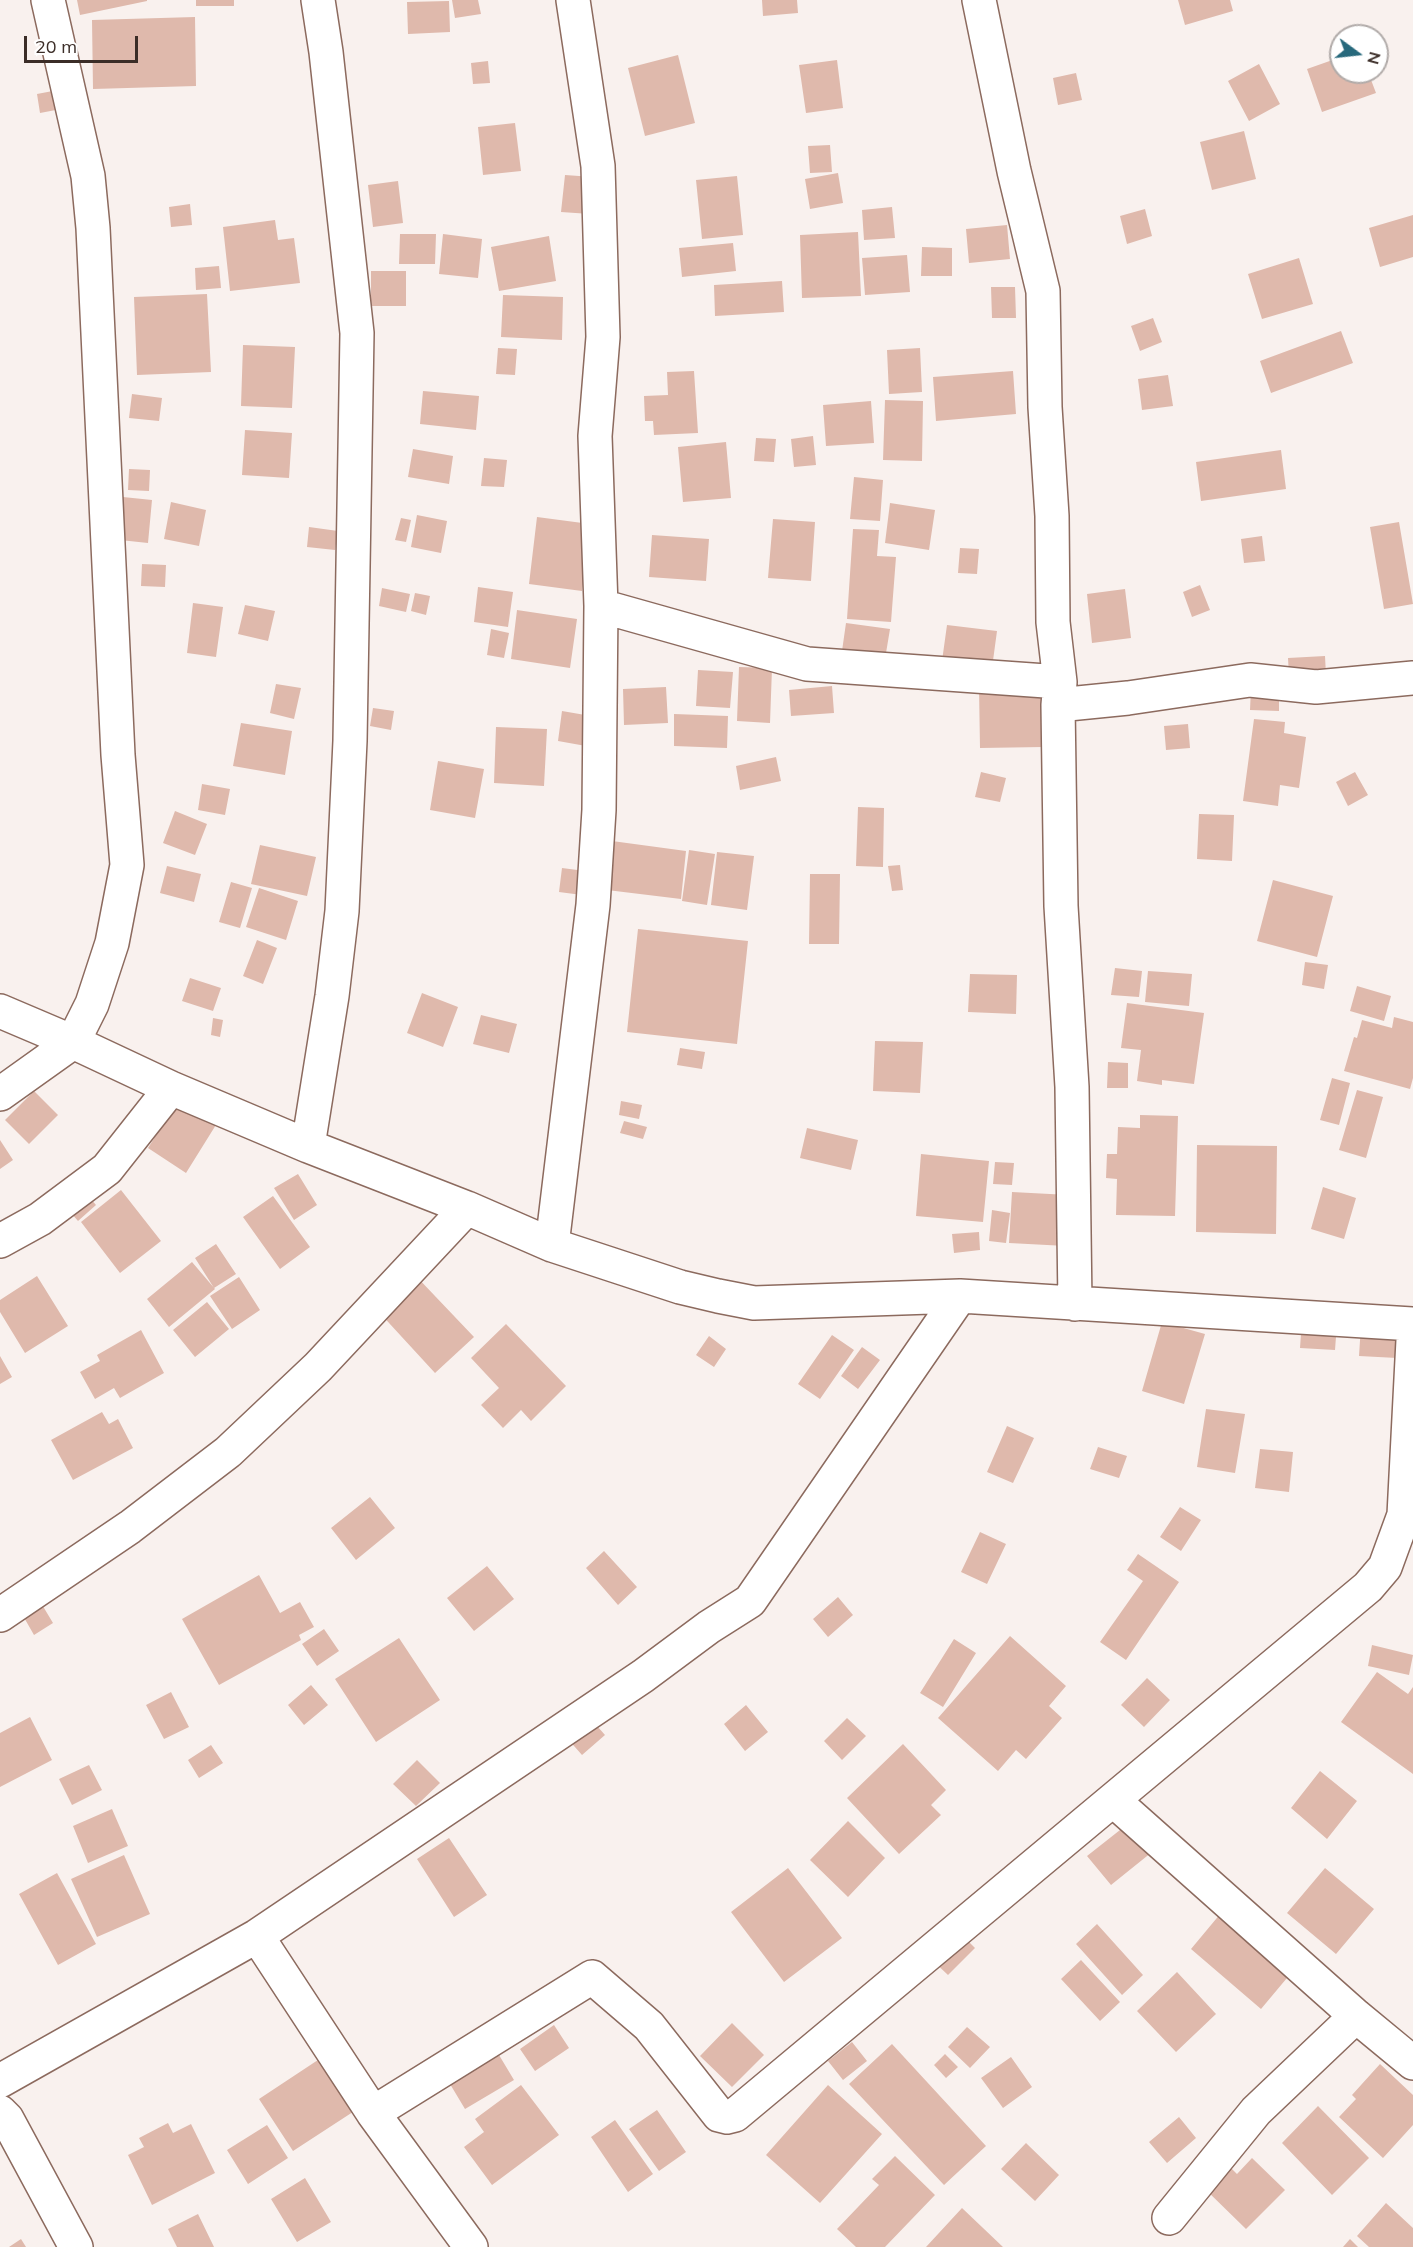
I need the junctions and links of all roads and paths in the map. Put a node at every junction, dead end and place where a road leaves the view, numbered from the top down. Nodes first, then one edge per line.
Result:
1 (48, 0) edge
2 (318, 0) edge
3 (573, 0) edge
4 (979, 0) edge
5 (601, 606) junction
6 (1413, 678) edge
7 (1059, 694) junction
8 (0, 1011) edge
9 (73, 1042) junction
10 (171, 1088) junction
11 (0, 1094) edge
12 (308, 1146) junction
13 (467, 1208) junction
14 (0, 1241) edge
15 (552, 1245) junction
16 (960, 1296) junction
17 (1075, 1304) junction
18 (1413, 1324) edge
19 (1413, 1340) edge
20 (0, 1615) edge
21 (1113, 1800) junction
22 (257, 1936) junction
23 (1356, 2016) junction
24 (1413, 2063) edge
25 (0, 2081) edge
26 (0, 2112) edge
27 (373, 2113) junction
28 (1169, 2218) dead end
29 (76, 2247) edge
30 (471, 2247) edge

1 - 9 street
2 - 12 street
3 - 5 street
4 - 7 street
5 - 7 street
5 - 15 street
6 - 7 street
7 - 17 street
8 - 9 street
9 - 10 street
9 - 11 street
10 - 12 street
10 - 14 street
12 - 13 street
13 - 15 street
13 - 20 street
15 - 16 street
16 - 17 street
16 - 22 street
17 - 18 street
19 - 21 street
21 - 23 street
21 - 27 street
22 - 25 street
22 - 27 street
23 - 24 street
23 - 28 street
26 - 29 street
27 - 30 street

